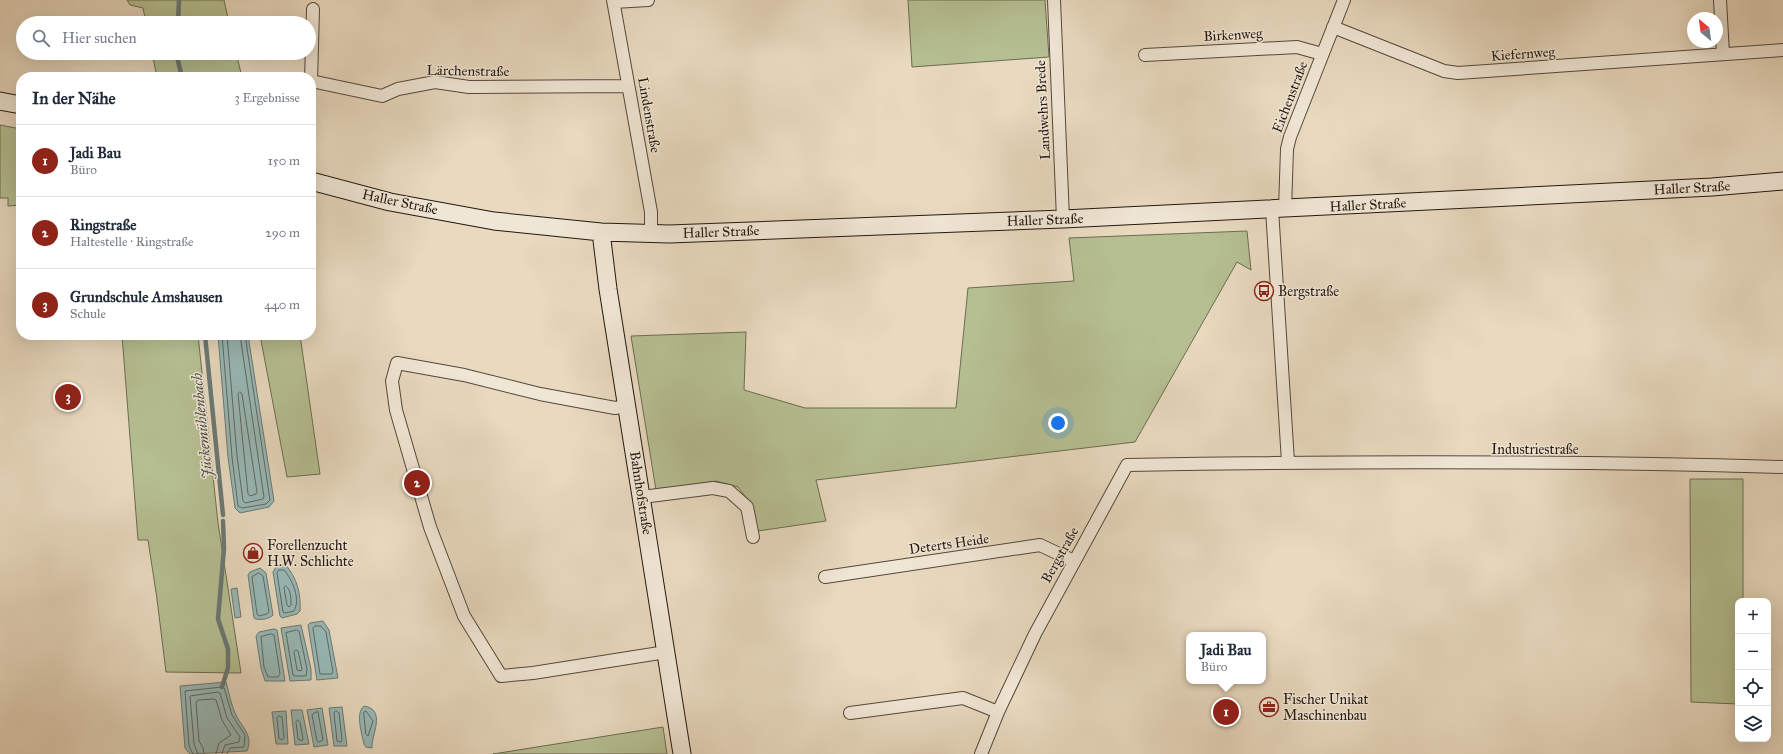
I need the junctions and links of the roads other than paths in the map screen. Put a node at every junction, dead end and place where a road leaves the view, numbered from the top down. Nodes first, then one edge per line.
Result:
1 (648, 0) edge
2 (1054, 0) edge
3 (1344, 0) edge
4 (1720, 0) edge
5 (613, 1) edge
6 (313, 9) dead end
7 (313, 16) edge
8 (1333, 27) junction
9 (1783, 50) edge
10 (1322, 54) junction
11 (1723, 54) junction
12 (1145, 55) dead end
13 (312, 60) edge
14 (311, 72) edge
15 (316, 83) edge
16 (628, 86) junction
17 (0, 101) edge
18 (16, 104) edge
19 (1783, 181) edge
20 (316, 182) edge
21 (1279, 209) junction
22 (1063, 219) junction
23 (601, 232) junction
24 (651, 234) junction
25 (627, 406) junction
26 (1288, 462) junction
27 (1783, 467) edge
28 (642, 497) junction
29 (753, 537) dead end
30 (1074, 561) junction
31 (825, 577) dead end
32 (666, 652) junction
33 (998, 712) junction
34 (850, 713) dead end
35 (682, 754) edge
36 (981, 754) edge

1 - 5 street, Lindenstraße
2 - 22 street, Landwehrs Brede
3 - 8 street, Eichenstraße
4 - 11 street
5 - 16 street, Lindenstraße
6 - 7 street, Lärchenstraße
8 - 10 street, Eichenstraße
8 - 11 street, Kiefernweg
9 - 11 street, Kiefernweg
10 - 12 street, Birkenweg
10 - 21 street, Eichenstraße
13 - 14 street, Lärchenstraße
15 - 16 street, Lärchenstraße
16 - 24 street, Lindenstraße
17 - 18 main road
19 - 21 main road, Haller Straße
20 - 23 main road, Haller Straße
21 - 22 main road, Haller Straße
21 - 26 street
22 - 24 main road, Haller Straße
23 - 24 main road, Haller Straße
23 - 25 main road, Bahnhofstraße
25 - 28 main road, Bahnhofstraße
25 - 32 street
26 - 27 street, Industriestraße
26 - 30 street, Bergstraße
28 - 29 street
28 - 32 main road, Bahnhofstraße
30 - 31 street, Deterts Heide
30 - 33 street, Bergstraße
32 - 35 main road, Bahnhofstraße
33 - 34 street
33 - 36 street, Bergstraße

